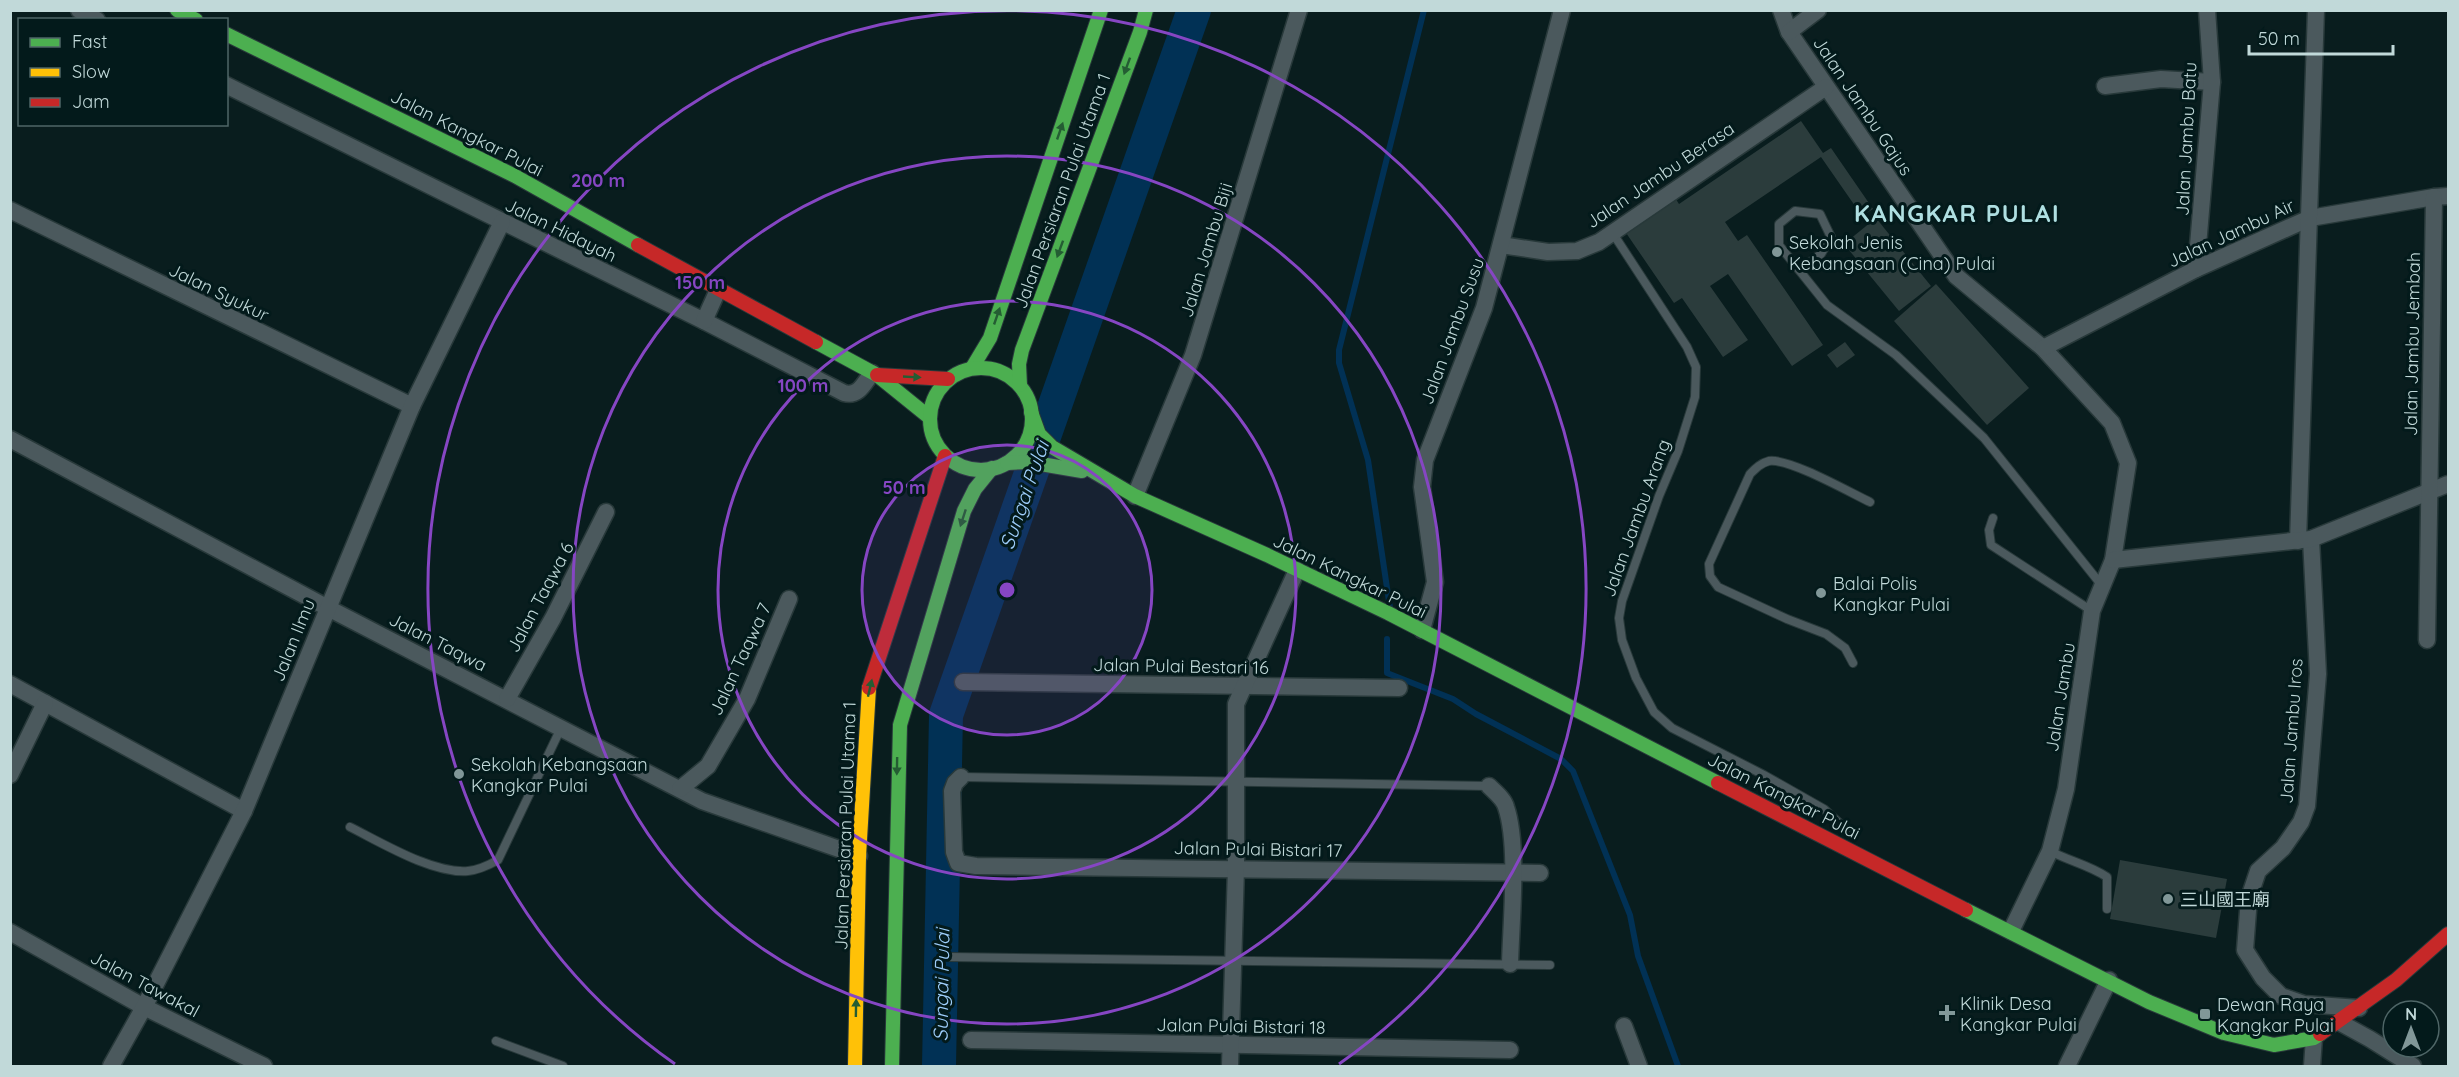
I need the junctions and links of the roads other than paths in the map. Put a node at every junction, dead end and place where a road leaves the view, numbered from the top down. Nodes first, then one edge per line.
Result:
1 (79, 10) edge
2 (177, 10) edge
3 (1101, 10) edge
4 (1146, 10) edge
5 (1299, 10) edge
6 (1562, 10) edge
7 (1781, 10) edge
8 (1818, 10) edge
9 (2207, 10) edge
10 (2316, 10) edge
11 (93, 18) edge
12 (192, 18) edge
13 (1789, 32) junction
14 (228, 35) edge
15 (2212, 82) junction
16 (228, 86) edge
17 (2105, 86) dead end
18 (1826, 87) junction
19 (2441, 196) edge
20 (10, 210) edge
21 (2310, 218) junction
22 (502, 222) junction
23 (1612, 232) junction
24 (1502, 245) junction
25 (2196, 269) junction
26 (1799, 270) junction
27 (718, 290) junction
28 (704, 321) junction
29 (2043, 348) junction
30 (972, 368) junction
31 (874, 374) junction
32 (948, 379) junction
33 (1020, 385) junction
34 (412, 406) junction
35 (1031, 412) junction
36 (929, 417) junction
37 (10, 439) edge
38 (945, 456) junction
39 (1007, 463) junction
40 (2128, 463) joint
41 (992, 468) junction
42 (1093, 473) junction
43 (2448, 484) edge
44 (2429, 491) junction
45 (1136, 496) junction
46 (1870, 502) dead end
47 (606, 512) dead end
48 (1993, 518) dead end
49 (2304, 540) junction
50 (2113, 560) junction
51 (1297, 570) junction
52 (2103, 587) junction
53 (789, 599) dead end
54 (328, 608) junction
55 (2092, 611) junction
56 (1422, 630) junction
57 (2427, 640) dead end
58 (1853, 663) dead end
59 (963, 682) dead end
60 (10, 684) edge
61 (1243, 687) junction
62 (1399, 688) dead end
63 (507, 699) junction
64 (45, 703) junction
65 (561, 728) junction
66 (10, 775) edge
67 (961, 777) joint
68 (1235, 782) junction
69 (1489, 786) joint
70 (680, 789) junction
71 (244, 811) junction
72 (350, 827) dead end
73 (1848, 831) dead end
74 (2050, 851) junction
75 (859, 856) junction
76 (1236, 868) junction
77 (1512, 872) junction
78 (1540, 873) dead end
79 (2107, 909) dead end
80 (2011, 931) junction
81 (10, 932) edge
82 (2448, 934) edge
83 (950, 957) dead end
84 (1231, 959) junction
85 (1510, 964) junction
86 (1550, 965) dead end
87 (2109, 980) junction
88 (144, 1007) junction
89 (2359, 1008) junction
90 (2339, 1022) junction
91 (1624, 1026) dead end
92 (2314, 1038) junction
93 (971, 1040) dead end
94 (496, 1041) dead end
95 (1230, 1046) junction
96 (1510, 1050) dead end
97 (111, 1066) edge
98 (264, 1066) edge
99 (563, 1066) edge
100 (855, 1066) edge
101 (892, 1066) edge
102 (1230, 1066) edge
103 (1639, 1066) edge
104 (2067, 1066) edge
105 (2312, 1066) edge
106 (2413, 1066) edge

1 - 11 street
2 - 12 main road
30 -> 3 main road, Jalan Persiaran Pulai Utama 1
4 -> 33 main road, Jalan Persiaran Pulai Utama 1
5 - 45 street, Jalan Jambu Biji
6 - 24 street, Jalan Jambu Susu
7 - 13 street, Jalan Jambu Gajus
8 - 13 street
9 - 15 street, Jalan Jambu Batu
10 - 21 street
13 - 18 street, Jalan Jambu Gajus
14 - 27 main road, Jalan Kangkar Pulai
15 - 17 street
15 - 25 street, Jalan Jambu Batu
16 - 22 street, Jalan Hidayah
18 - 23 street, Jalan Jambu Berasa
18 - 29 street, Jalan Jambu Gajus
19 - 21 street, Jalan Jambu Air
19 - 44 street, Jalan Jambu Jembah
20 - 34 street, Jalan Syukur
21 - 25 street, Jalan Jambu Air
21 - 49 street, Jalan Jambu Iros
22 - 28 street, Jalan Hidayah
22 - 34 street, Jalan Ilmu
23 - 24 street, Jalan Jambu Berasa
23 - 73 lane, Jalan Jambu Arang
24 - 56 street, Jalan Jambu Susu
25 - 29 street, Jalan Jambu Air
26 - 26 lane
26 - 52 lane
27 - 28 street
27 - 31 main road, Jalan Kangkar Pulai
28 - 31 street, Jalan Hidayah
29 - 40 street, Jalan Jambu Gajus
30 - 32 main road
30 - 33 main road
31 -> 32 main road, Jalan Kangkar Pulai
31 - 36 main road, Jalan Kangkar Pulai
32 - 36 main road
33 - 35 main road
34 - 54 street, Jalan Ilmu
35 - 39 main road
35 - 42 main road, Jalan Kangkar Pulai
36 - 38 main road
37 - 54 street, Jalan Taqwa
38 - 41 main road
75 -> 38 main road, Jalan Persiaran Pulai Utama 1
39 - 41 main road
39 - 42 main road, Jalan Kangkar Pulai
40 - 50 street, Jalan Jambu
41 -> 101 main road
42 - 45 main road, Jalan Kangkar Pulai
43 - 44 street
44 - 49 street
44 - 57 street, Jalan Jambu Jembah
45 - 51 main road, Jalan Kangkar Pulai
46 - 58 lane
47 - 63 street, Jalan Taqwa 6
48 - 55 lane
49 - 50 street
49 - 89 street, Jalan Jambu Iros
50 - 52 street, Jalan Jambu
51 - 56 main road, Jalan Kangkar Pulai
51 - 61 street
52 - 55 street, Jalan Jambu
53 - 70 street, Jalan Taqwa 7
54 - 63 street, Jalan Taqwa
54 - 71 street, Jalan Ilmu
55 - 74 street, Jalan Jambu
56 - 80 main road, Jalan Kangkar Pulai
59 - 61 street, Jalan Pulai Bestari 16
60 - 64 street
61 - 62 street, Jalan Pulai Bestari 16
61 - 68 street
63 - 65 street, Jalan Taqwa
64 - 66 street
64 - 71 street
65 - 70 street, Jalan Taqwa
65 - 72 lane
67 - 68 lane
67 - 76 street, Jalan Pulai Bistari 17
68 - 69 lane
68 - 76 street
69 - 77 street
70 - 75 street, Jalan Taqwa
71 - 88 street, Jalan Ilmu
74 - 79 lane
74 - 80 street, Jalan Jambu
100 -> 75 main road, Jalan Persiaran Pulai Utama 1
76 - 77 street, Jalan Pulai Bistari 17
76 - 84 street
77 - 78 street, Jalan Pulai Bistari 17
77 - 85 street
80 - 87 main road, Jalan Kangkar Pulai
81 - 88 street, Jalan Tawakal
82 - 89 main road, Jalan Kangkar Pulai
83 - 84 lane
84 - 85 lane
84 - 95 street
85 - 86 lane
87 - 92 main road, Jalan Kangkar Pulai
87 - 104 street
88 - 97 street, Jalan Ilmu
88 - 98 street, Jalan Tawakal
89 - 90 main road, Jalan Kangkar Pulai
90 - 92 main road, Jalan Kangkar Pulai
90 - 106 street
91 - 103 street
92 - 105 street
93 - 95 street, Jalan Pulai Bistari 18
94 - 99 lane
95 - 96 street, Jalan Pulai Bistari 18
95 - 102 street

